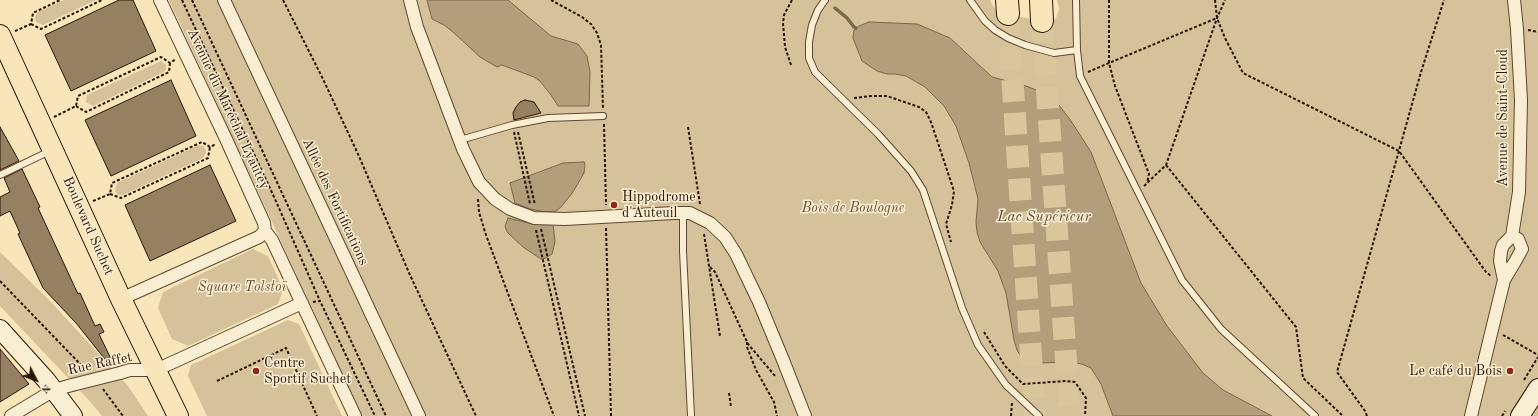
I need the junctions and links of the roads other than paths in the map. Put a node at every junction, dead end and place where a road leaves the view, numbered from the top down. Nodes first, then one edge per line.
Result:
1 (160, 0) edge
2 (224, 0) edge
3 (410, 0) edge
4 (825, 0) edge
5 (970, 0) edge
6 (1076, 0) edge
7 (1514, 0) edge
8 (1, 36) edge
9 (1077, 50) junction
10 (603, 116) road end
11 (460, 140) junction
12 (54, 150) junction
13 (0, 175) edge
14 (683, 213) junction
15 (265, 231) junction
16 (1512, 236) junction
17 (1503, 283) junction
18 (121, 299) junction
19 (302, 303) junction
20 (0, 329) edge
21 (156, 370) junction
22 (1538, 388) edge
23 (54, 390) junction
24 (11, 416) edge
25 (72, 416) edge
26 (178, 416) edge
27 (355, 416) edge
28 (419, 416) edge
29 (691, 416) edge
30 (805, 416) edge
31 (1039, 416) edge
32 (1315, 416) edge
33 (1471, 416) edge
34 (1520, 416) edge

1 - 15 street, Avenue du Maréchal Lyautey
2 - 28 street, Allée des Fortifications
3 - 11 street
4 - 31 lane
5 - 9 lane
6 - 9 lane
7 - 16 street, Avenue de Saint-Cloud
8 - 12 main road, Boulevard Suchet
9 - 32 lane
10 - 11 lane
11 - 14 street
12 - 13 lane
12 - 18 main road, Boulevard Suchet
14 - 29 lane
14 - 30 street
15 - 18 street
15 - 19 street, Avenue du Maréchal Lyautey
16 - 17 street, Avenue de Saint-Cloud
16 - 17 street, Avenue de Saint-Cloud
17 - 33 street, Avenue de Saint-Cloud
18 - 21 main road, Boulevard Suchet
19 - 21 street
19 - 27 street, Avenue du Maréchal Lyautey
20 - 23 street
21 - 23 street, Rue Raffet, bridge
21 - 26 main road, Boulevard Suchet
22 - 34 street
23 - 24 street, Rue Raffet
23 - 25 street

